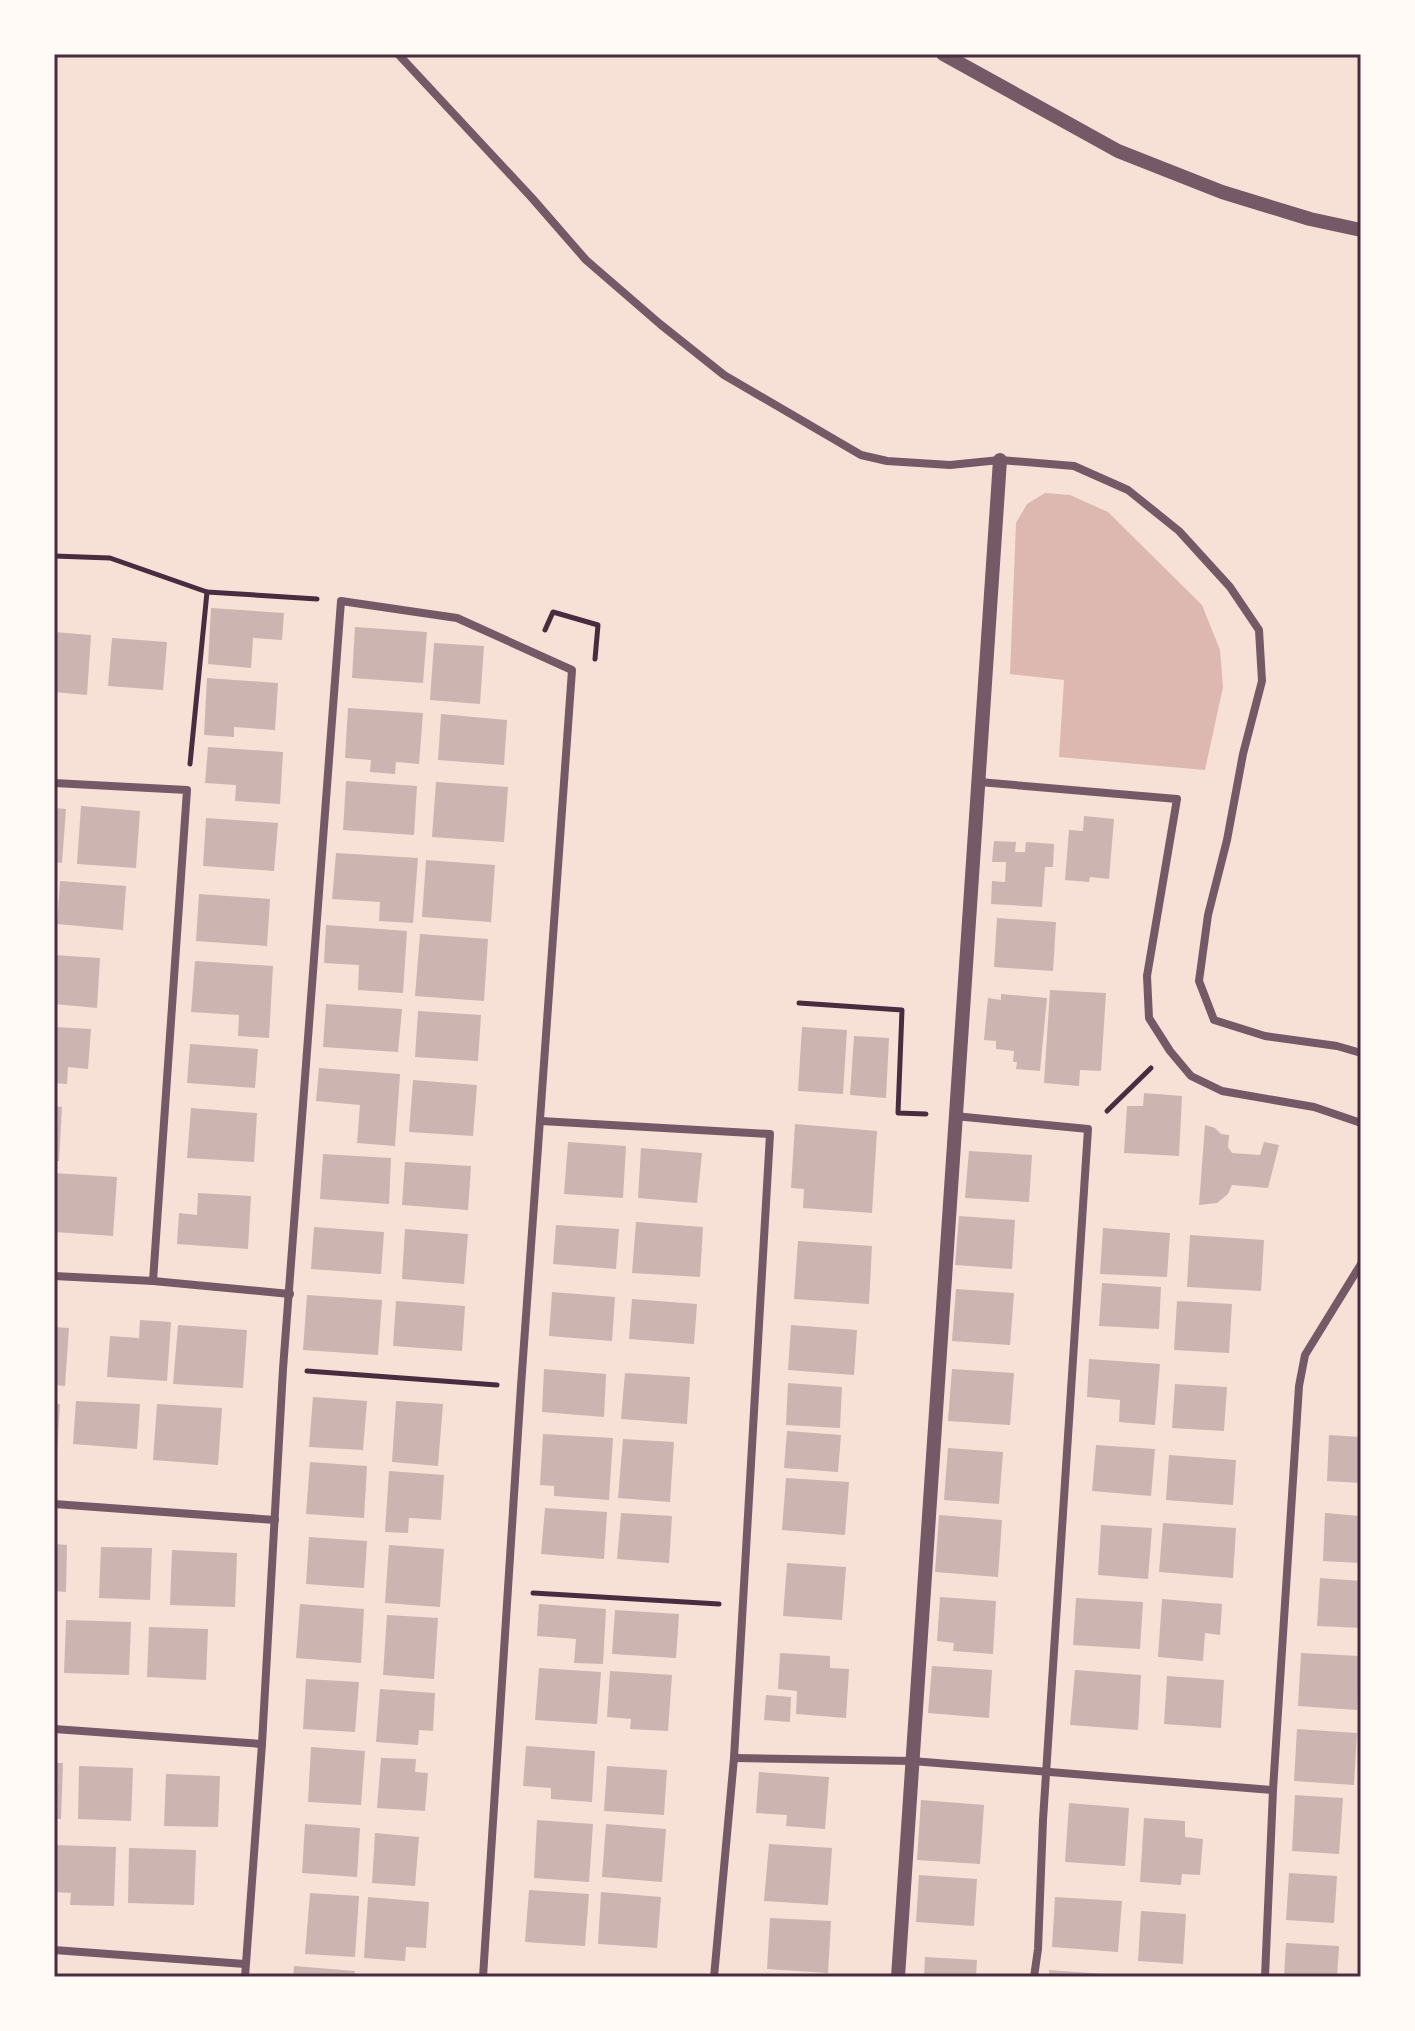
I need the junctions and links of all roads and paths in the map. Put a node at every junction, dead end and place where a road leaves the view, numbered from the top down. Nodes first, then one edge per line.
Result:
1 (398, 54) edge
2 (943, 54) edge
3 (1361, 230) edge
4 (1000, 460) junction
5 (54, 556) edge
6 (207, 592) junction
7 (341, 601) junction
8 (979, 782) junction
9 (54, 783) edge
10 (187, 790) junction
11 (799, 1003) dead end
12 (1170, 1051) junction
13 (1361, 1053) edge
14 (955, 1116) junction
15 (541, 1121) junction
16 (1361, 1123) edge
17 (1088, 1129) junction
18 (1361, 1264) edge
19 (54, 1276) edge
20 (153, 1281) junction
21 (290, 1294) junction
22 (283, 1369) junction
23 (521, 1386) junction
24 (54, 1504) edge
25 (275, 1520) junction
26 (509, 1592) junction
27 (744, 1605) junction
28 (54, 1729) edge
29 (262, 1744) junction
30 (734, 1758) junction
31 (912, 1761) junction
32 (1047, 1772) junction
33 (1273, 1790) junction
34 (54, 1950) edge
35 (245, 1964) junction
36 (245, 1977) edge
37 (483, 1977) edge
38 (714, 1977) edge
39 (898, 1977) edge
40 (1034, 1977) edge
41 (1265, 1977) edge

1 - 4 street
2 - 3 street
4 - 8 street
4 - 13 street
5 - 6 path
6 - 7 path
6 - 10 path
7 - 15 street
7 - 21 street
8 - 12 street
8 - 14 street
9 - 10 street
10 - 20 street
11 - 14 path
12 - 16 street
12 - 17 path
14 - 17 street
14 - 31 street
15 - 23 street
15 - 27 street
17 - 32 street
18 - 33 street
19 - 20 street
20 - 21 street
21 - 22 street
22 - 23 path
22 - 25 street
23 - 26 street
24 - 25 street
25 - 29 street
26 - 27 path
26 - 37 street
27 - 30 street
28 - 29 street
29 - 35 street
30 - 31 street
30 - 38 street
31 - 32 street
31 - 39 street
32 - 33 street
32 - 40 street
33 - 41 street
34 - 35 street
35 - 36 street

